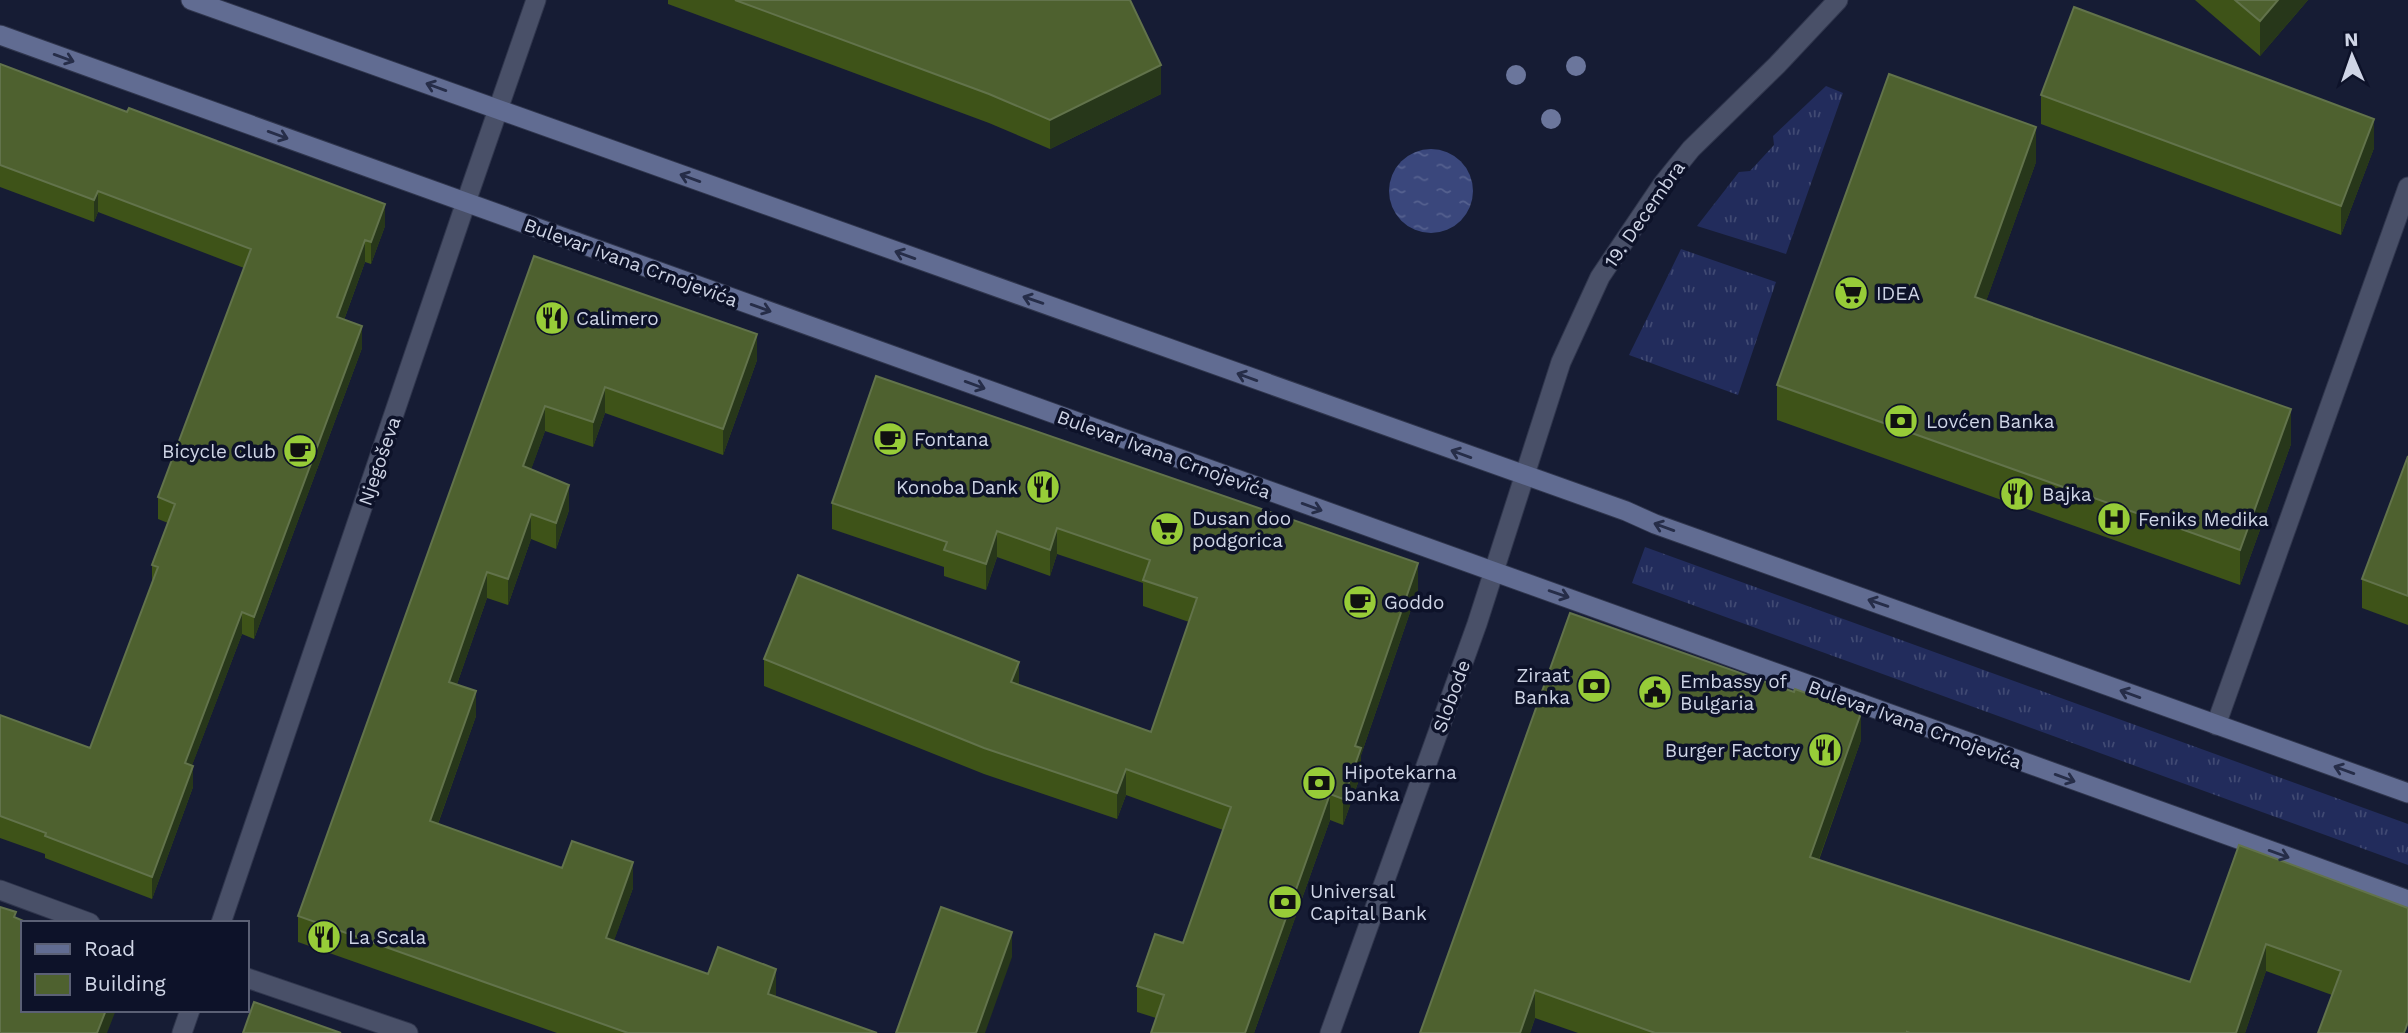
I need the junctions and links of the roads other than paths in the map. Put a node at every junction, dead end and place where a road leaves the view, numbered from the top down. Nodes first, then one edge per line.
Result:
1 (191, 0) edge
2 (536, 0) edge
3 (1838, 0) edge
4 (0, 34) edge
5 (500, 110) junction
6 (2408, 187) edge
7 (466, 202) junction
8 (1525, 477) junction
9 (1494, 572) junction
10 (2216, 725) junction
11 (2408, 793) edge
12 (0, 890) edge
13 (2408, 901) edge
14 (85, 921) edge
15 (222, 921) edge
16 (248, 978) edge
17 (189, 1012) edge
18 (182, 1033) edge
19 (408, 1033) edge
20 (1331, 1033) edge

5 -> 1 main road
2 - 5 street, Njegoševa
3 - 8 street, 19. Decembra
4 -> 7 main road, Bulevar Ivana Crnojevića
5 - 7 street, Njegoševa
8 -> 5 main road
6 - 10 street
7 -> 9 main road, Bulevar Ivana Crnojevića
7 - 15 street, Njegoševa
8 - 9 street, Slobode
10 -> 8 main road
9 -> 13 main road, Bulevar Ivana Crnojevića
9 - 20 street, Slobode
11 -> 10 main road
12 - 14 street
16 - 19 street
17 - 18 street

